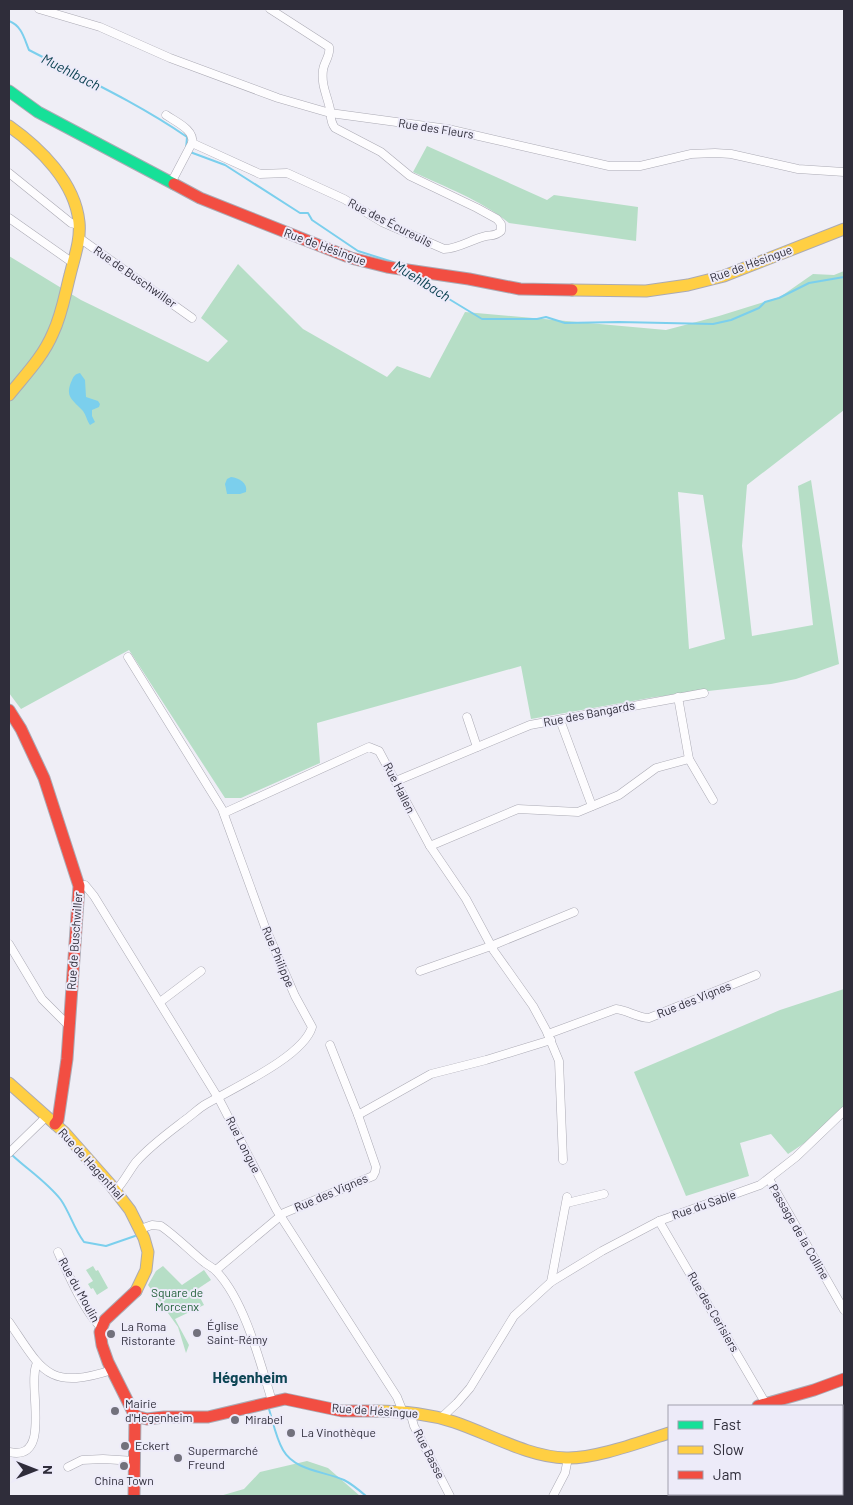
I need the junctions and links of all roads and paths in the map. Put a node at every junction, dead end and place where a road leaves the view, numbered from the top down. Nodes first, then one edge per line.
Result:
1 (39, 9) edge
2 (270, 9) edge
3 (9, 91) edge
4 (330, 113) junction
5 (166, 115) dead end
6 (9, 126) edge
7 (191, 145) junction
8 (844, 172) edge
9 (9, 174) edge
10 (170, 183) junction
11 (9, 218) edge
12 (79, 225) junction
13 (844, 229) edge
14 (77, 242) junction
15 (73, 263) junction
16 (192, 318) dead end
17 (9, 395) edge
18 (128, 657) dead end
19 (704, 693) dead end
20 (678, 697) junction
21 (9, 710) edge
22 (466, 717) dead end
23 (560, 720) junction
24 (477, 747) junction
25 (689, 759) junction
26 (396, 781) junction
27 (713, 800) dead end
28 (592, 806) junction
29 (224, 813) junction
30 (430, 846) junction
31 (79, 886) junction
32 (574, 912) dead end
33 (9, 944) edge
34 (491, 946) junction
35 (201, 971) dead end
36 (420, 971) dead end
37 (756, 975) dead end
38 (160, 1002) junction
39 (69, 1026) junction
40 (550, 1037) junction
41 (330, 1045) dead end
42 (9, 1084) edge
43 (218, 1098) junction
44 (844, 1112) edge
45 (358, 1115) junction
46 (51, 1120) junction
47 (10, 1152) edge
48 (563, 1160) dead end
49 (769, 1180) junction
50 (116, 1190) junction
51 (604, 1194) dead end
52 (281, 1216) junction
53 (659, 1221) junction
54 (140, 1229) junction
55 (58, 1252) dead end
56 (216, 1270) junction
57 (551, 1282) junction
58 (844, 1310) edge
59 (9, 1322) edge
60 (101, 1327) junction
61 (36, 1363) junction
62 (112, 1370) junction
63 (844, 1379) edge
64 (272, 1401) junction
65 (762, 1405) edge
66 (406, 1412) junction
67 (135, 1416) junction
68 (441, 1418) junction
69 (668, 1433) edge
70 (9, 1452) edge
71 (568, 1458) junction
72 (135, 1461) junction
73 (68, 1467) dead end
74 (134, 1496) edge
75 (450, 1496) edge
76 (553, 1496) edge

1 - 4 street, Rue des Fleurs
2 - 4 street
3 - 10 street, Rue de Hésingue
4 - 7 street, Rue des Écureuils
4 - 8 street, Rue des Fleurs
5 - 7 street
6 - 12 street
7 - 10 street
9 - 12 street
10 - 13 street, Rue de Hésingue
11 - 15 street
12 - 14 street
14 - 15 street, Rue de Buschwiller
14 - 16 street, Rue de Buschwiller
15 - 17 street, Rue de Buschwiller
18 - 29 street, Rue Philippe
19 - 20 street, Rue des Bangards
20 - 23 street, Rue des Bangards
20 - 25 street
21 - 31 street, Rue de Buschwiller
22 - 24 street
23 - 24 street, Rue des Bangards
23 - 28 street
24 - 26 street, Rue des Bangards
25 - 27 street
25 - 28 street
26 - 29 street, Rue Hallen
26 - 30 street, Rue Hallen
28 - 30 street
29 - 43 street, Rue Philippe
30 - 34 street, Rue Hallen
31 - 38 street, Rue Longue
31 - 39 street, Rue de Buschwiller
32 - 34 street
33 - 39 street
34 - 36 street
34 - 40 street, Rue Hallen
35 - 38 street
37 - 40 street, Rue des Vignes
38 - 43 street, Rue Longue
39 - 46 street, Rue de Buschwiller
40 - 45 street, Rue des Vignes
40 - 48 street, Rue Hallen
41 - 45 street, Rue des Vignes
42 - 46 street, Rue de Hagenthal
43 - 50 street, Rue Philippe
43 - 52 street, Rue Longue
44 - 49 street, Rue du Sable
45 - 52 street, Rue des Vignes
46 - 47 street
46 - 50 street, Rue de Hagenthal
49 - 53 street, Rue du Sable
49 - 58 street, Passage de la Colline
50 - 54 street, Rue de Hagenthal
51 - 57 street
52 - 56 street, Rue des Vignes
52 - 66 street, Rue Longue
53 - 57 street, Rue du Sable
53 - 65 street, Rue des Cerisiers
54 - 56 street
54 - 60 street, Rue de Hagenthal
55 - 60 street, Rue du Moulin
56 - 64 street
57 - 68 street, Rue du Sable
59 - 61 street
60 - 62 street
61 - 62 street
61 - 70 street
62 - 67 street
63 - 65 street
64 - 66 street, Rue de Hésingue
64 - 67 street, Rue de Hésingue
66 - 68 street, Rue de Hésingue
66 - 75 street, Rue Basse
67 - 72 street
68 - 71 street, Rue de Hésingue
69 - 71 street, Rue de Hésingue
71 - 76 street
72 - 73 street
72 - 74 street

